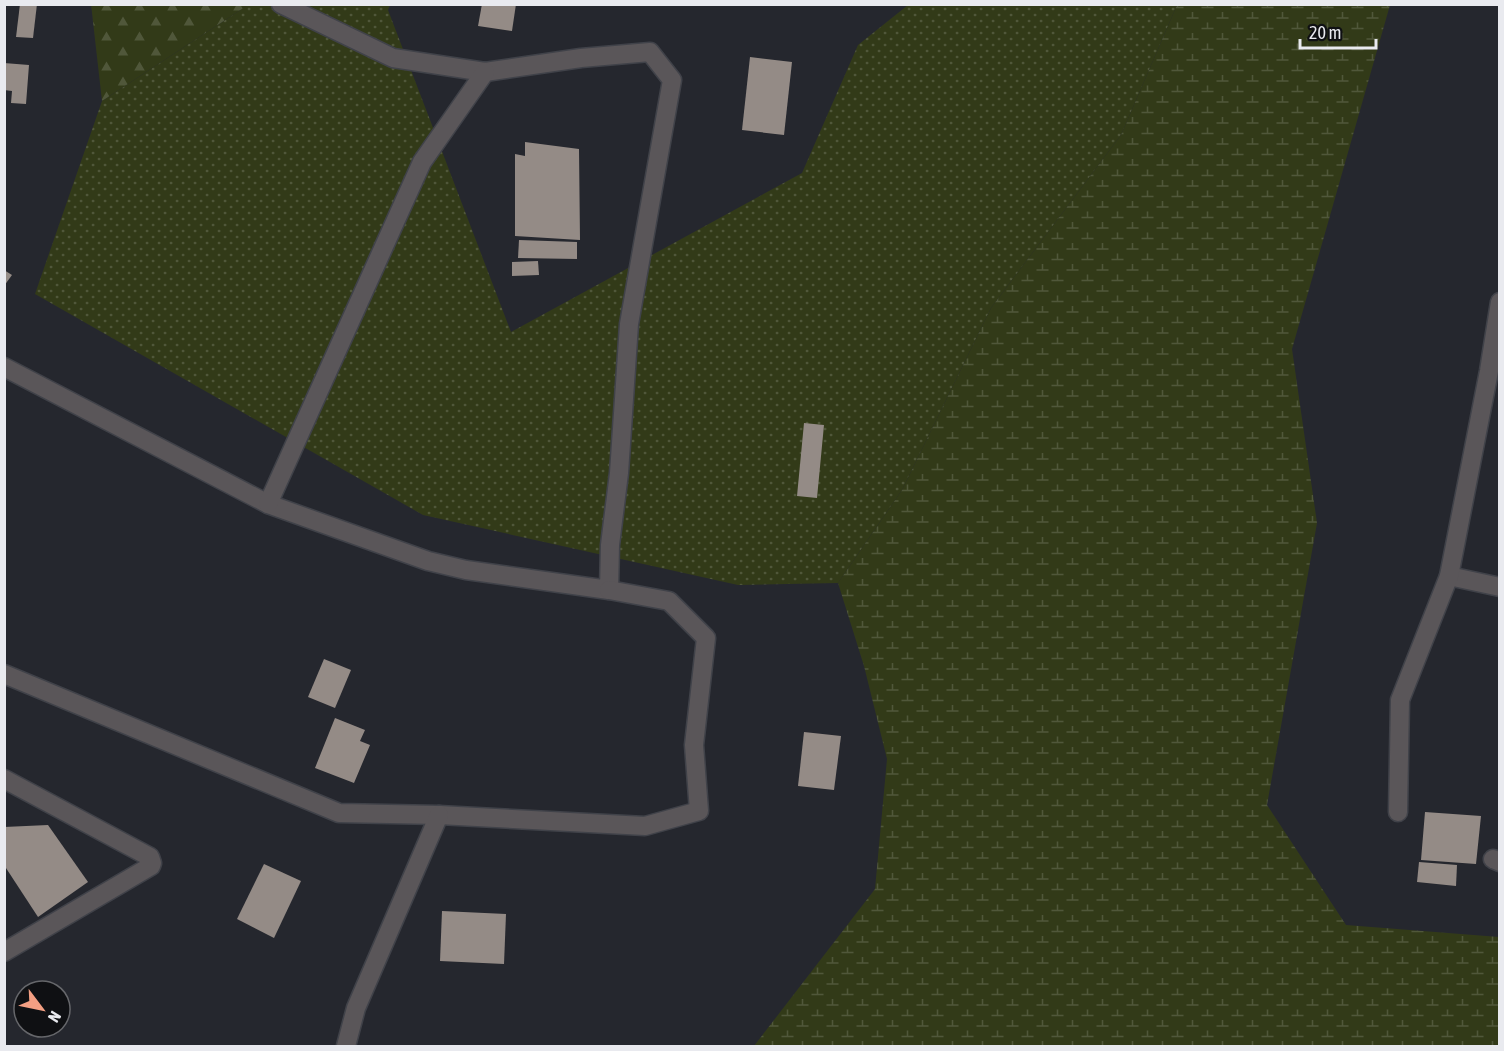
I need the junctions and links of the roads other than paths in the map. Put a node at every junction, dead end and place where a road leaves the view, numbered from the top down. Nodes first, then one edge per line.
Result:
1 (281, 4) edge
2 (485, 72) junction
3 (1500, 302) edge
4 (4, 367) edge
5 (268, 504) junction
6 (1449, 576) junction
7 (1500, 587) edge
8 (609, 590) junction
9 (4, 674) edge
10 (4, 779) edge
11 (1398, 812) dead end
12 (439, 814) junction
13 (4, 952) edge
14 (346, 1047) edge

1 - 2 street
2 - 5 street
2 - 8 street
3 - 6 street
4 - 5 street
5 - 8 street
6 - 7 street
6 - 11 street
8 - 12 street
9 - 12 street
10 - 13 street
12 - 14 street

